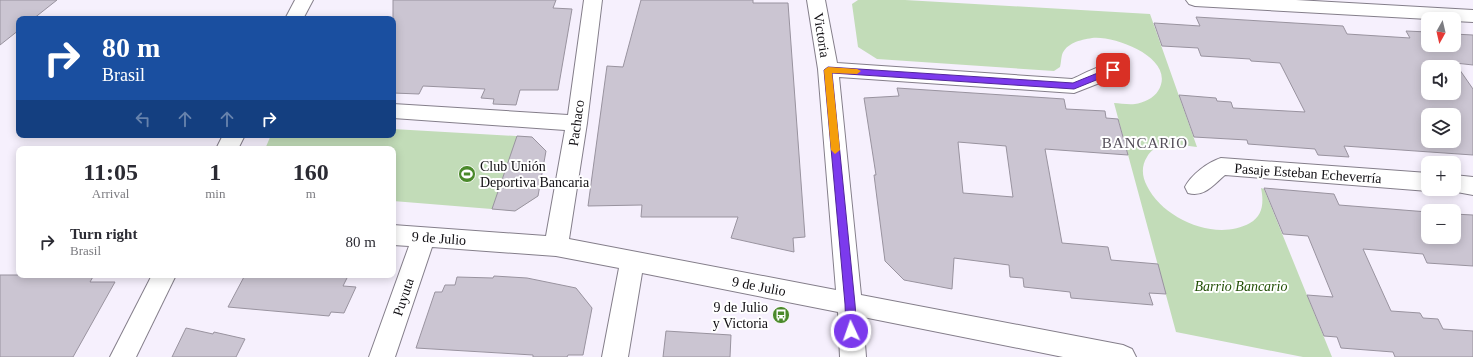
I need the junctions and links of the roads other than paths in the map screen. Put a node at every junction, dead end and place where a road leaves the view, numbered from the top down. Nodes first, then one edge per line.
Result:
1 (304, 0) edge
2 (593, 0) edge
3 (816, 0) edge
4 (1195, 0) edge
5 (296, 16) edge
6 (1473, 16) edge
7 (828, 70) junction
8 (1113, 70) dead end
9 (396, 111) edge
10 (577, 123) junction
11 (1421, 181) edge
12 (1461, 185) edge
13 (1473, 186) edge
14 (1196, 187) dead end
15 (396, 235) edge
16 (424, 237) junction
17 (556, 246) junction
18 (632, 260) junction
19 (162, 278) edge
20 (850, 304) junction
21 (123, 357) edge
22 (382, 357) edge
23 (615, 357) edge
24 (852, 357) edge
25 (1123, 357) edge

1 - 5 street
2 - 10 street, Pachaco
3 - 7 street, Victoria
4 - 6 street
7 - 8 street
7 - 20 street, Victoria
9 - 10 street
10 - 17 street, Pachaco
11 - 14 street, Pasaje Esteban Echeverría
12 - 13 street
15 - 16 street, 9 de Julio
16 - 17 street, 9 de Julio
16 - 22 street, Puyuta
17 - 18 street, 9 de Julio
18 - 20 street, 9 de Julio
18 - 23 street
19 - 21 street
20 - 24 street, Victoria
20 - 25 street, 9 de Julio

